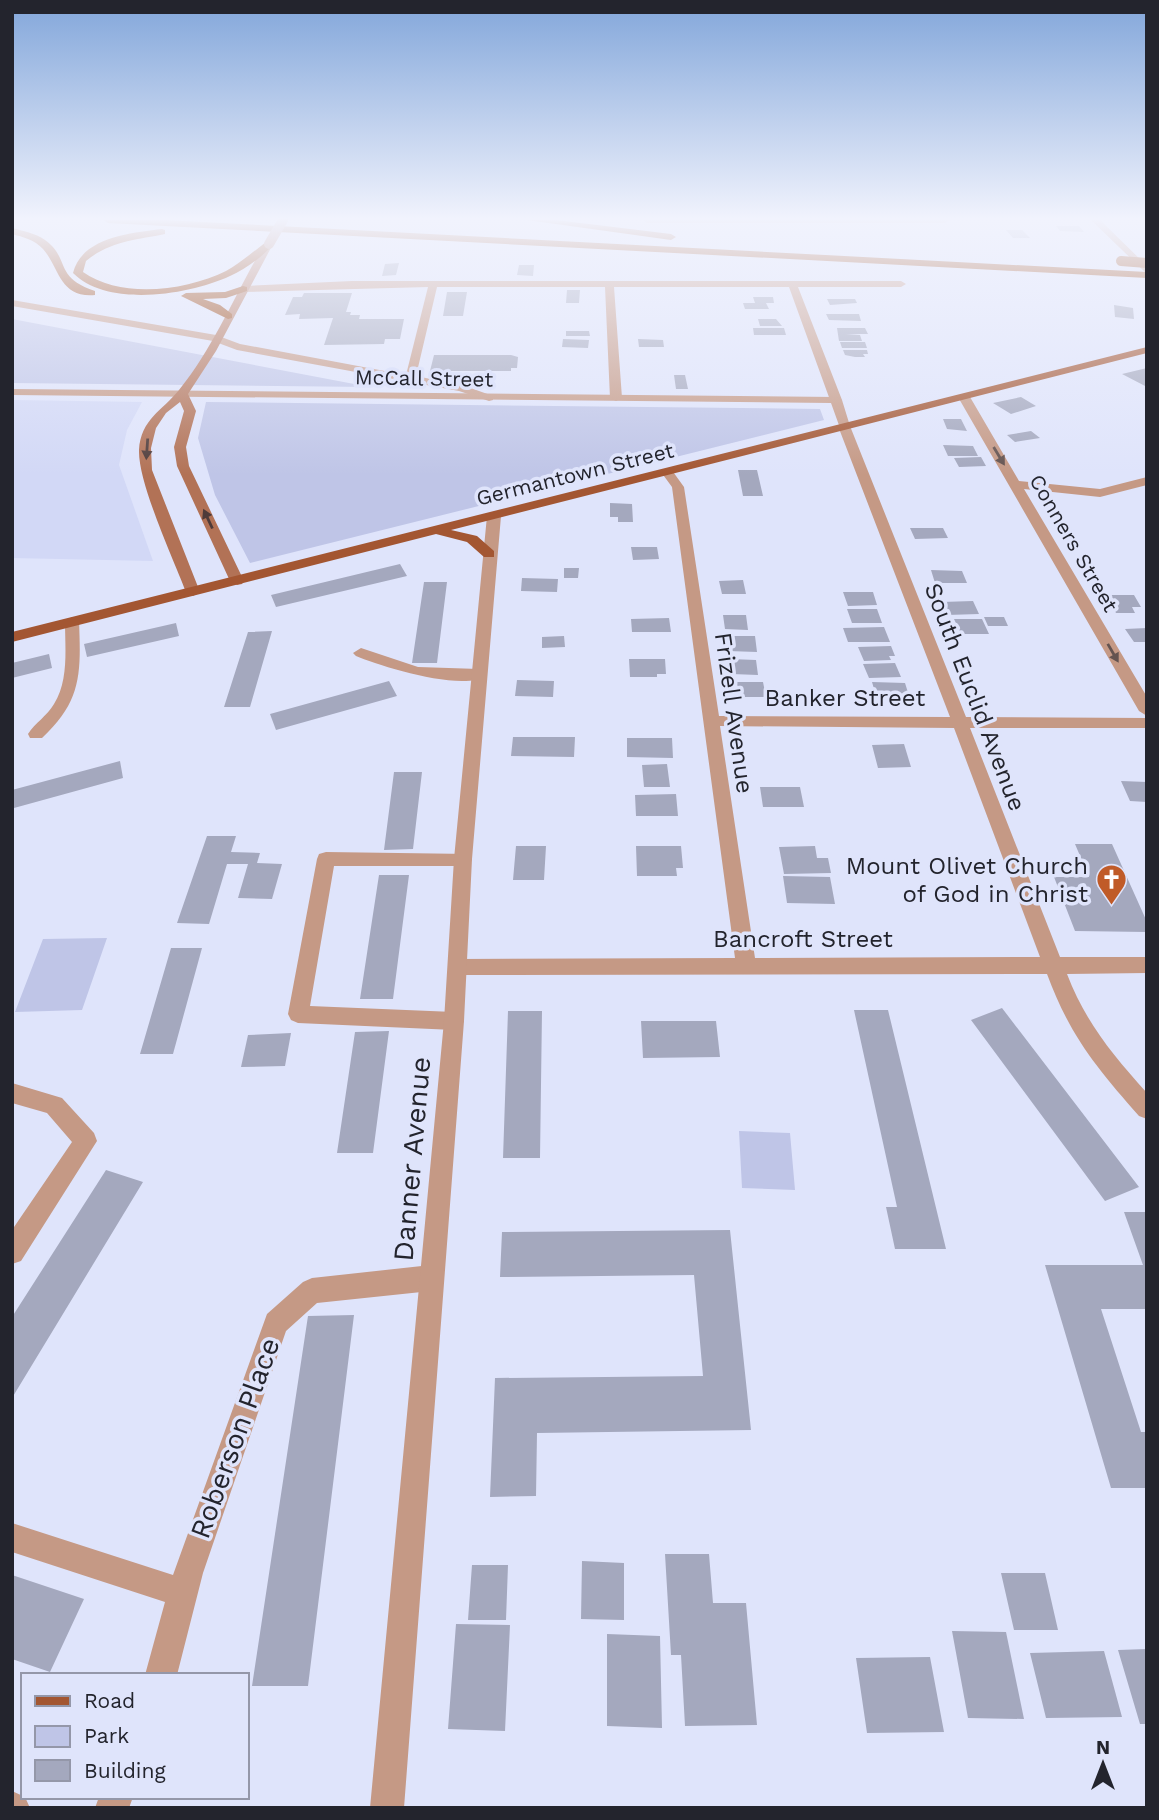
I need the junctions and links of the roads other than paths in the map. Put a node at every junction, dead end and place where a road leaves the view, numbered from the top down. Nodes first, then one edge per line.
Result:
1 (23, 305) edge
2 (210, 305) edge
3 (234, 305) edge
4 (428, 305) edge
5 (610, 305) edge
6 (800, 305) edge
7 (228, 316) junction
8 (216, 338) junction
9 (1147, 350) edge
10 (410, 379) junction
11 (12, 392) edge
12 (181, 394) junction
13 (964, 397) junction
14 (489, 398) junction
15 (616, 398) junction
16 (836, 400) junction
17 (844, 426) junction
18 (667, 472) junction
19 (1147, 481) edge
20 (1017, 485) junction
21 (494, 516) junction
22 (433, 531) junction
23 (489, 554) junction
24 (237, 580) junction
25 (193, 592) junction
26 (72, 621) junction
27 (12, 637) edge
28 (361, 653) dead end
29 (479, 674) junction
30 (1147, 711) edge
31 (710, 721) junction
32 (959, 723) junction
33 (1147, 723) edge
34 (36, 734) dead end
35 (463, 859) junction
36 (746, 965) junction
37 (1053, 965) junction
38 (1147, 965) edge
39 (458, 967) junction
40 (454, 1021) junction
41 (12, 1093) edge
42 (1147, 1109) edge
43 (12, 1252) edge
44 (431, 1278) junction
45 (12, 1537) edge
46 (182, 1593) junction
47 (162, 1673) edge
48 (387, 1808) edge

1 - 8 street
2 - 7 highway
3 - 7 main road
4 - 10 street
5 - 15 street
6 - 16 street, South Euclid Avenue
7 - 8 main road
8 - 10 street
8 - 12 main road
9 - 13 main road, Germantown Street
10 - 14 street
11 - 12 street, McCall Street
12 - 14 street, McCall Street
24 -> 12 main road
12 -> 25 main road
13 - 17 main road, Germantown Street
13 -> 20 street, Conners Street
14 - 15 street, McCall Street
15 - 16 street, McCall Street
16 - 17 street, South Euclid Avenue
17 - 18 main road, Germantown Street
17 - 32 street, South Euclid Avenue
18 - 21 main road, Germantown Street
18 - 31 street, Frizell Avenue
19 - 20 street
20 -> 30 street, Conners Street
21 - 22 main road, Germantown Street
21 - 23 street, Danner Avenue
22 - 23 main road
22 - 24 main road, Germantown Street
23 - 29 street, Danner Avenue
24 - 25 main road, Germantown Street
25 - 26 main road, Germantown Street
26 - 27 main road, Germantown Street
26 - 34 street
28 - 29 street
29 - 35 street, Danner Avenue
31 - 32 street, Banker Street
31 - 36 street, Frizell Avenue
32 - 33 street, Banker Street
32 - 37 street, South Euclid Avenue
35 - 39 street, Danner Avenue
35 - 40 street
36 - 37 street, Bancroft Street
36 - 39 street, Bancroft Street
37 - 38 street, Bancroft Street
37 - 42 street, South Euclid Avenue
39 - 40 street, Danner Avenue
40 - 44 street, Danner Avenue
41 - 43 street
44 - 46 street, Roberson Place
44 - 48 street, Danner Avenue
45 - 46 street
46 - 47 street, Roberson Place

